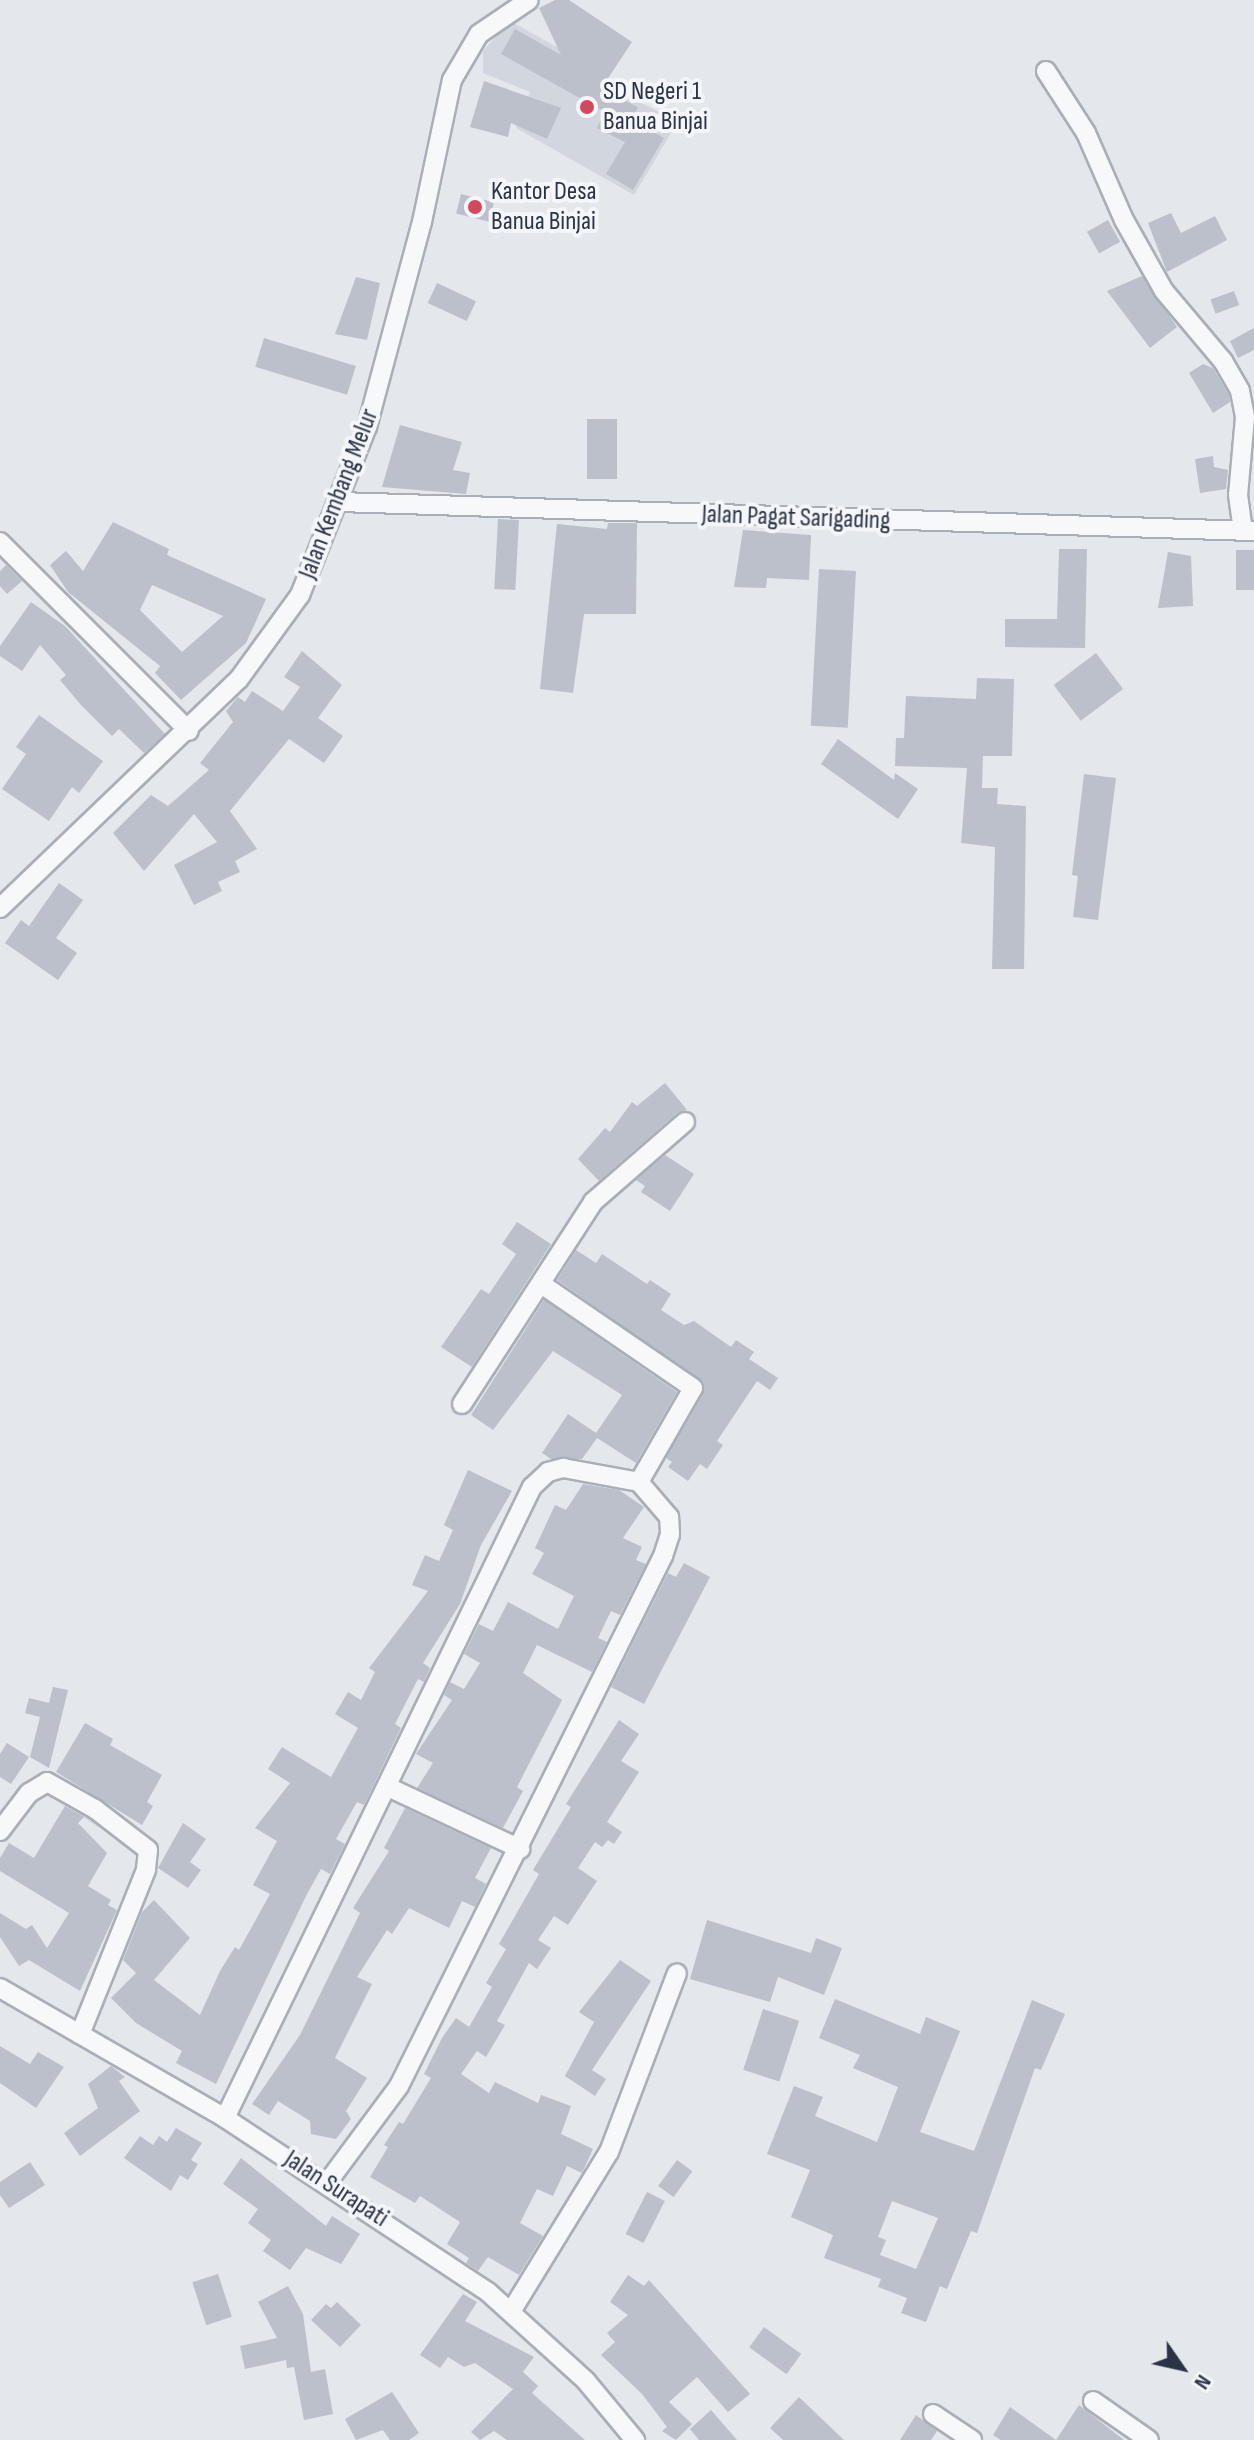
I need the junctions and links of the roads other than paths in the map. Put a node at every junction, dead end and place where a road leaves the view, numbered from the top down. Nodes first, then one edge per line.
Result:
1 (529, 0) edge
2 (1046, 71) dead end
3 (339, 502) junction
4 (1249, 531) edge
5 (0, 542) edge
6 (189, 731) junction
7 (0, 908) edge
8 (685, 1122) dead end
9 (541, 1284) junction
10 (462, 1404) dead end
11 (639, 1482) junction
12 (390, 1788) junction
13 (0, 1831) edge
14 (520, 1849) junction
15 (677, 1973) dead end
16 (0, 1988) edge
17 (80, 2034) junction
18 (225, 2118) junction
19 (327, 2183) junction
20 (512, 2310) junction
21 (1093, 2401) dead end
22 (933, 2414) dead end
23 (635, 2440) edge
24 (972, 2440) edge
25 (1149, 2440) edge

1 - 3 street, Jalan Kembang Melur
2 - 4 street
3 - 4 street, Jalan Pagat Sarigading
3 - 6 street, Jalan Kembang Melur
5 - 6 street
6 - 7 street, Jalan Kembang Melur
8 - 9 street
9 - 10 street
9 - 11 street
11 - 12 street
11 - 14 street
12 - 14 street
12 - 18 street
13 - 17 street
14 - 19 street
15 - 20 street
16 - 17 street, Jalan Surapati
17 - 18 street, Jalan Surapati
18 - 19 street, Jalan Surapati
19 - 20 street, Jalan Surapati
20 - 23 street, Jalan Surapati
21 - 25 street
22 - 24 street

